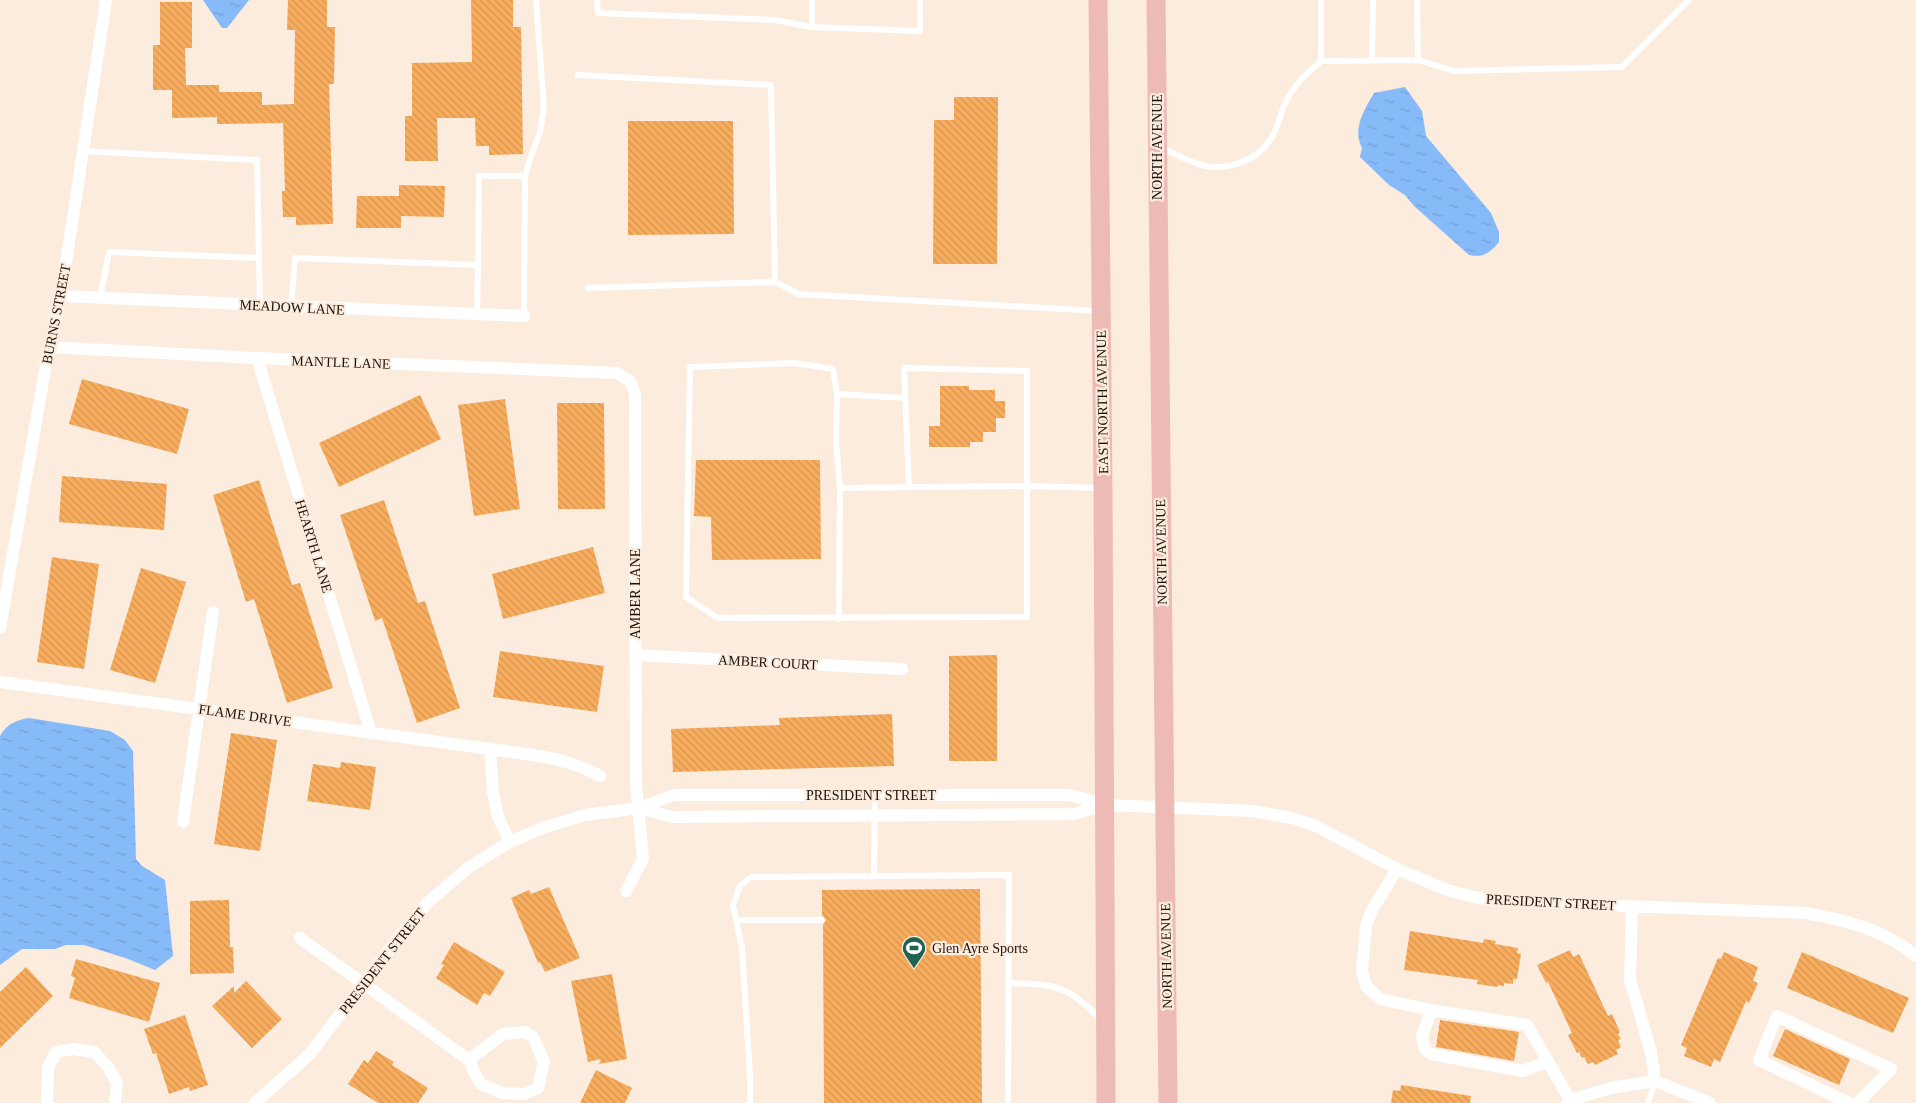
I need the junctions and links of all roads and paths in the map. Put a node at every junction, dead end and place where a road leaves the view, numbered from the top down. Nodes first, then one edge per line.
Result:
1 (106, 0) edge
2 (536, 0) edge
3 (598, 0) edge
4 (812, 0) edge
5 (920, 0) edge
6 (1098, 0) edge
7 (1156, 0) edge
8 (1321, 0) edge
9 (1373, 0) edge
10 (1418, 0) edge
11 (1689, 0) edge
12 (812, 27) junction
13 (1372, 60) junction
14 (1418, 60) junction
15 (1321, 61) junction
16 (578, 75) dead end
17 (1157, 146) junction
18 (83, 151) junction
19 (525, 176) junction
20 (259, 258) junction
21 (478, 265) junction
22 (775, 282) junction
23 (588, 288) dead end
24 (61, 296) junction
25 (100, 298) junction
26 (260, 305) junction
27 (291, 307) junction
28 (1101, 311) junction
29 (476, 315) junction
30 (524, 316) joint
31 (49, 347) junction
32 (257, 358) junction
33 (630, 381) joint
34 (837, 394) junction
35 (905, 398) junction
36 (1028, 486) junction
37 (909, 487) junction
38 (840, 488) junction
39 (1103, 488) junction
40 (213, 612) dead end
41 (839, 619) junction
42 (0, 628) edge
43 (635, 655) junction
44 (902, 669) dead end
45 (0, 682) edge
46 (199, 708) junction
47 (371, 733) junction
48 (490, 749) junction
49 (600, 776) dead end
50 (875, 795) junction
51 (1105, 805) junction
52 (1164, 807) junction
53 (639, 808) junction
54 (876, 816) junction
55 (182, 822) dead end
56 (510, 842) junction
57 (1397, 868) junction
58 (874, 875) junction
59 (626, 891) dead end
60 (1632, 906) junction
61 (737, 920) junction
62 (821, 920) dead end
63 (300, 938) dead end
64 (1916, 956) edge
65 (364, 983) junction
66 (1008, 983) junction
67 (1431, 1010) junction
68 (1106, 1027) junction
69 (469, 1060) junction
70 (1548, 1060) junction
71 (1654, 1081) junction
72 (1569, 1101) edge
73 (47, 1103) edge
74 (115, 1103) edge
75 (255, 1103) edge
76 (750, 1103) edge
77 (1008, 1103) edge
78 (1106, 1103) edge
79 (1168, 1103) edge
80 (1648, 1103) edge
81 (1710, 1103) edge
82 (1848, 1103) edge
83 (1858, 1103) edge

1 - 18 street, BURNS STREET
2 - 19 lane
3 - 12 lane
4 - 12 lane
5 - 12 lane
6 - 28 main road, EAST NORTH AVENUE
7 - 17 main road, NORTH AVENUE
8 - 15 lane
9 - 13 lane
10 - 14 lane
11 - 14 lane
13 - 14 lane
13 - 15 lane
15 - 17 lane
16 - 22 lane
17 - 52 main road, NORTH AVENUE
18 - 20 lane
18 - 24 street, BURNS STREET
19 - 21 lane
19 - 30 lane
20 - 25 lane
20 - 26 lane
21 - 27 lane
21 - 29 lane
22 - 23 lane
22 - 28 lane
24 - 25 street, MEADOW LANE
24 - 31 street, BURNS STREET
25 - 26 street, MEADOW LANE
26 - 27 street, MEADOW LANE
27 - 29 street, MEADOW LANE
28 - 39 main road, EAST NORTH AVENUE
29 - 30 street, MEADOW LANE
31 - 32 street, MANTLE LANE
31 - 42 street, BURNS STREET
32 - 33 street, MANTLE LANE
32 - 47 street, HEARTH LANE
33 - 43 street, AMBER LANE
34 - 35 lane
34 - 38 lane
34 - 41 lane
35 - 36 lane
35 - 37 lane
36 - 37 lane
36 - 39 lane
36 - 41 lane
37 - 38 lane
38 - 41 lane
39 - 51 main road, EAST NORTH AVENUE
40 - 46 street
43 - 44 street, AMBER COURT
43 - 53 street, AMBER LANE
45 - 46 street, FLAME DRIVE
46 - 47 street, FLAME DRIVE
46 - 55 street
47 - 48 street, FLAME DRIVE
48 - 49 street, FLAME DRIVE
48 - 56 street
50 - 51 street, PRESIDENT STREET
50 - 53 street, PRESIDENT STREET
50 - 54 lane
51 - 52 street, PRESIDENT STREET
51 - 54 street, PRESIDENT STREET
51 - 68 main road
52 - 57 street, PRESIDENT STREET
52 - 79 main road, NORTH AVENUE
53 - 54 street, PRESIDENT STREET
53 - 56 street, PRESIDENT STREET
53 - 59 street, AMBER LANE
54 - 58 lane
56 - 65 street, PRESIDENT STREET
57 - 60 street, PRESIDENT STREET
57 - 67 street
58 - 61 lane
58 - 66 lane
60 - 64 street, PRESIDENT STREET
60 - 71 street
61 - 62 lane
61 - 76 lane
63 - 65 street
65 - 69 street
65 - 75 street, PRESIDENT STREET
66 - 68 lane
66 - 77 lane
67 - 70 street
67 - 70 street
68 - 78 main road
69 - 69 street
70 - 72 street
71 - 72 street
71 - 80 lane
71 - 81 street
73 - 74 street
82 - 83 street

